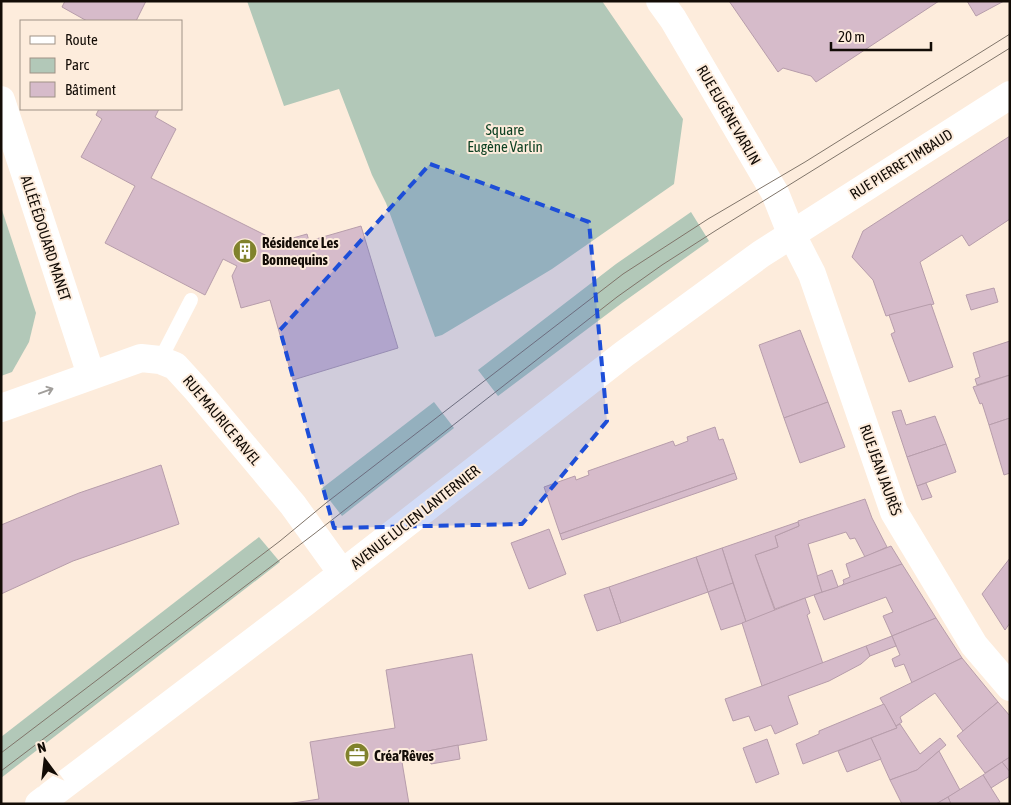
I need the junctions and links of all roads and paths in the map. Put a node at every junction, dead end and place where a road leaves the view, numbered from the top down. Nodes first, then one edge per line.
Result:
1 (660, 1) edge
2 (1010, 95) edge
3 (1, 100) edge
4 (791, 233) junction
5 (191, 300) dead end
6 (160, 360) junction
7 (91, 375) junction
8 (1, 408) edge
9 (342, 573) junction
10 (1010, 687) edge
11 (39, 804) edge

1 - 4 main road, RUE EUGÈNE VARLIN
2 - 4 main road, RUE PIERRE TIMBAUD
3 - 7 main road, ALLÉE ÉDOUARD MANET
4 - 9 main road, AVENUE LUCIEN LANTERNIER
4 - 10 main road, RUE JEAN JAURÈS
5 - 6 lane
6 - 7 main road
6 - 9 main road, RUE MAURICE RAVEL
8 -> 7 main road
9 - 11 main road, AVENUE LUCIEN LANTERNIER

